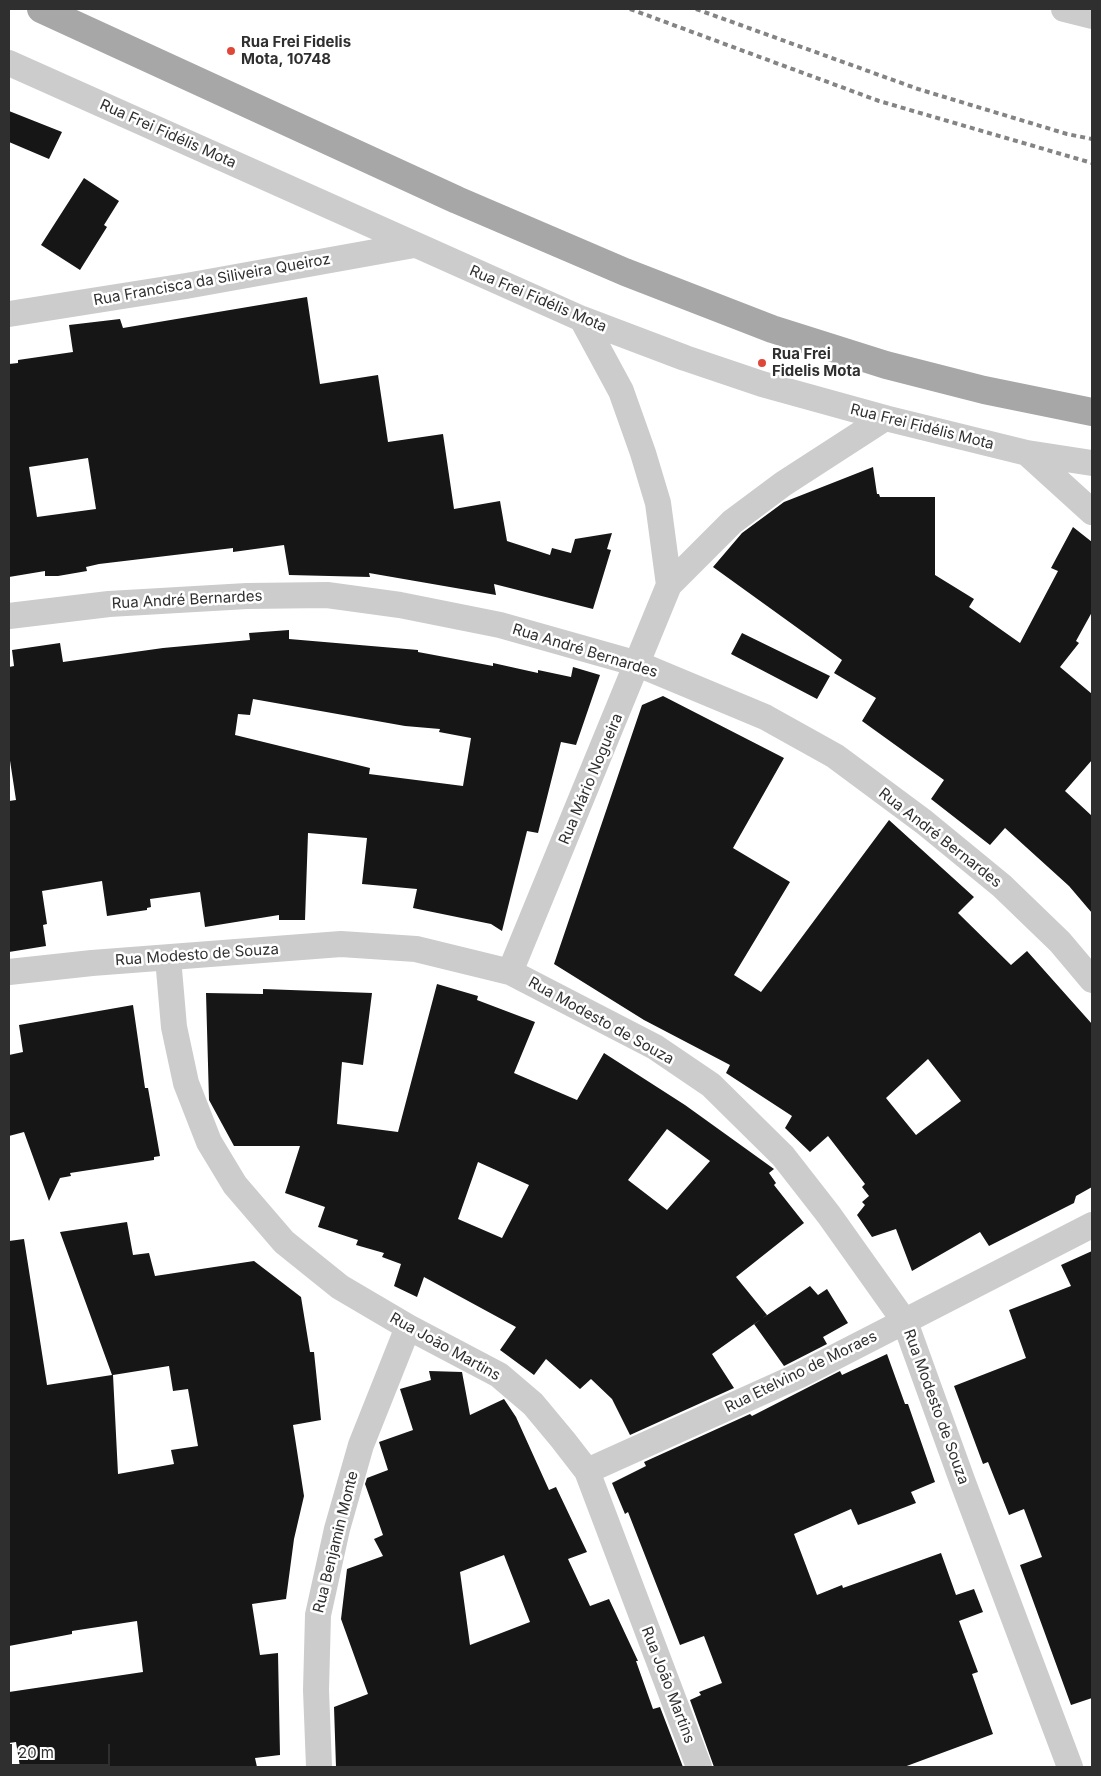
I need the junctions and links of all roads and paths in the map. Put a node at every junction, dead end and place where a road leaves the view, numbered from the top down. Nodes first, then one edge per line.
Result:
1 (40, 9) edge
2 (1064, 9) edge
3 (1092, 16) edge
4 (9, 63) edge
5 (414, 245) junction
6 (9, 314) edge
7 (582, 319) junction
8 (1092, 412) edge
9 (885, 418) junction
10 (1027, 454) junction
11 (1092, 463) edge
12 (1092, 512) edge
13 (669, 585) junction
14 (9, 616) edge
15 (638, 664) junction
16 (168, 958) junction
17 (9, 972) edge
18 (510, 972) junction
19 (1092, 980) edge
20 (1092, 1225) edge
21 (905, 1322) junction
22 (408, 1327) junction
23 (586, 1470) junction
24 (319, 1767) edge
25 (699, 1767) edge
26 (1070, 1767) edge

1 - 8 main road
2 - 3 street
4 - 5 street, Rua Frei Fidélis Mota
5 - 6 street, Rua Francisca da Siliveira Queiroz
5 - 7 street, Rua Frei Fidélis Mota
7 - 9 street, Rua Frei Fidélis Mota
7 - 13 street, Rua Mário Nogueira
9 - 10 street, Rua Frei Fidélis Mota
9 - 13 street, Rua Mário Nogueira
10 - 11 street, Rua Frei Fidélis Mota
10 - 12 street
13 - 15 street, Rua Mário Nogueira
14 - 15 street, Rua André Bernardes
15 - 18 street, Rua Mário Nogueira
15 - 19 street, Rua André Bernardes
16 - 17 street, Rua Modesto de Souza
16 - 18 street, Rua Modesto de Souza
16 - 22 street, Rua João Martins
18 - 21 street, Rua Modesto de Souza
20 - 21 street, Rua Etelvino de Moraes
21 - 23 street, Rua Etelvino de Moraes
21 - 26 street, Rua Modesto de Souza
22 - 23 street, Rua João Martins
22 - 24 street, Rua Benjamin Monte
23 - 25 street, Rua João Martins

